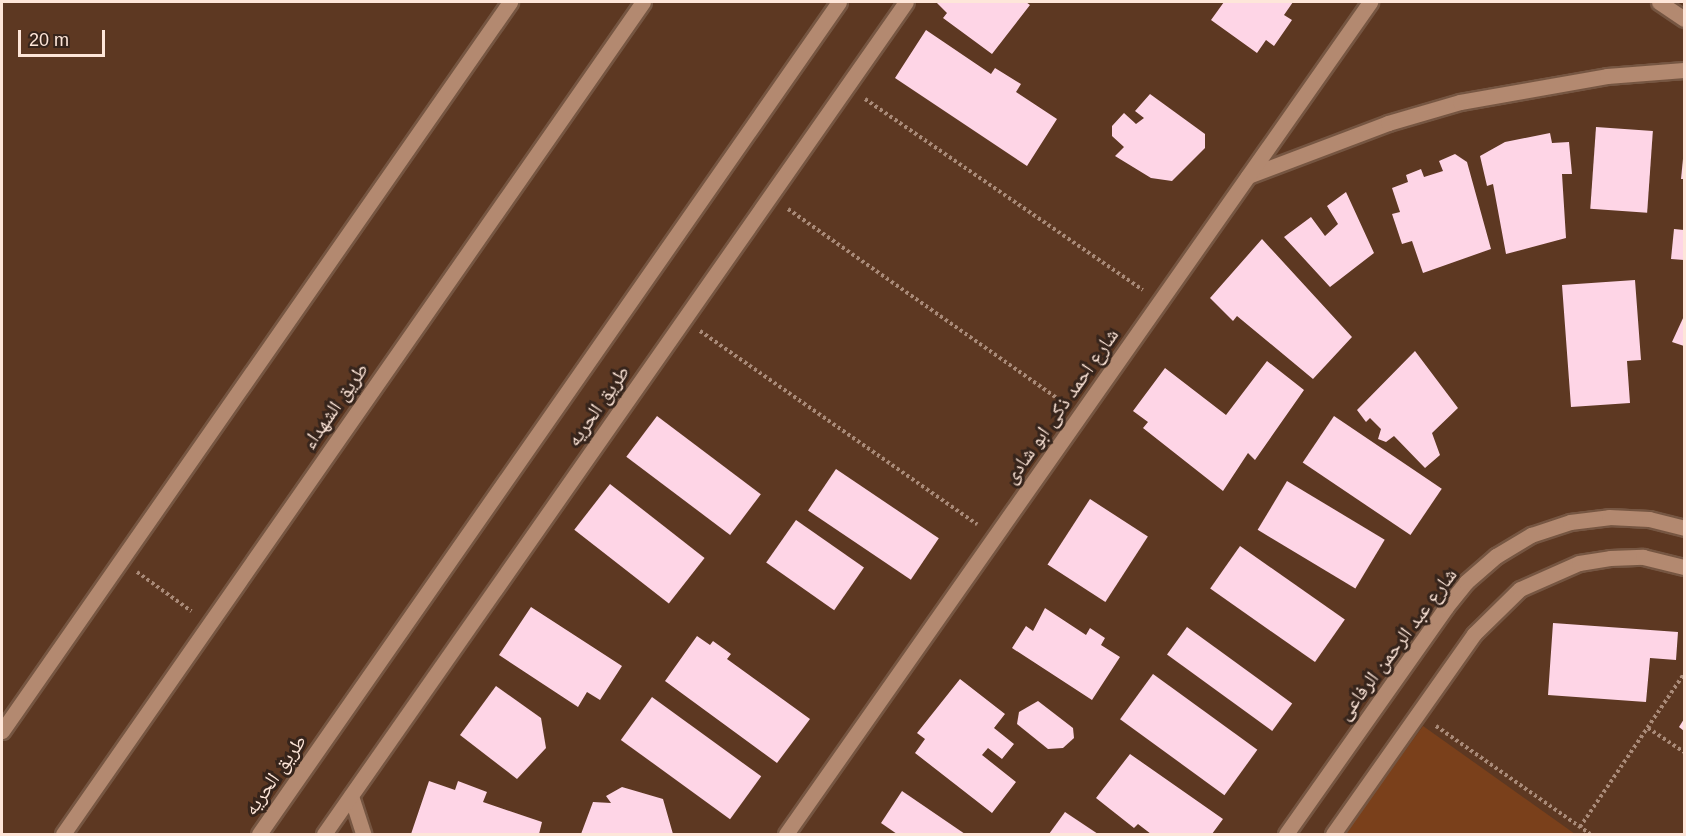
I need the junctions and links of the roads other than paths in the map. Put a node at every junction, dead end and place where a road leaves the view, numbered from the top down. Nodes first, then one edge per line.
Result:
1 (510, 2) edge
2 (643, 2) edge
3 (839, 2) edge
4 (906, 2) edge
5 (1370, 2) edge
6 (1659, 2) edge
7 (1684, 19) edge
8 (1684, 70) edge
9 (1248, 176) junction
10 (1684, 528) edge
11 (1684, 567) edge
12 (2, 731) edge
13 (351, 795) junction
14 (63, 834) edge
15 (259, 834) edge
16 (324, 834) edge
17 (363, 834) edge
18 (786, 834) edge
19 (1286, 834) edge
20 (1334, 834) edge

1 - 12 street
2 - 14 street, طريق الشهداء
3 - 15 street, طريق الحريه
4 - 13 street, طريق الحريه
5 - 9 street, شارع احمد ذكى ابو شادى
6 - 7 street
8 - 9 street
9 - 18 street, شارع احمد ذكى ابو شادى
10 - 19 street, شارع عبد الرحمن الرفاعى
11 - 20 street
13 - 16 street, طريق الحريه
13 - 17 street

